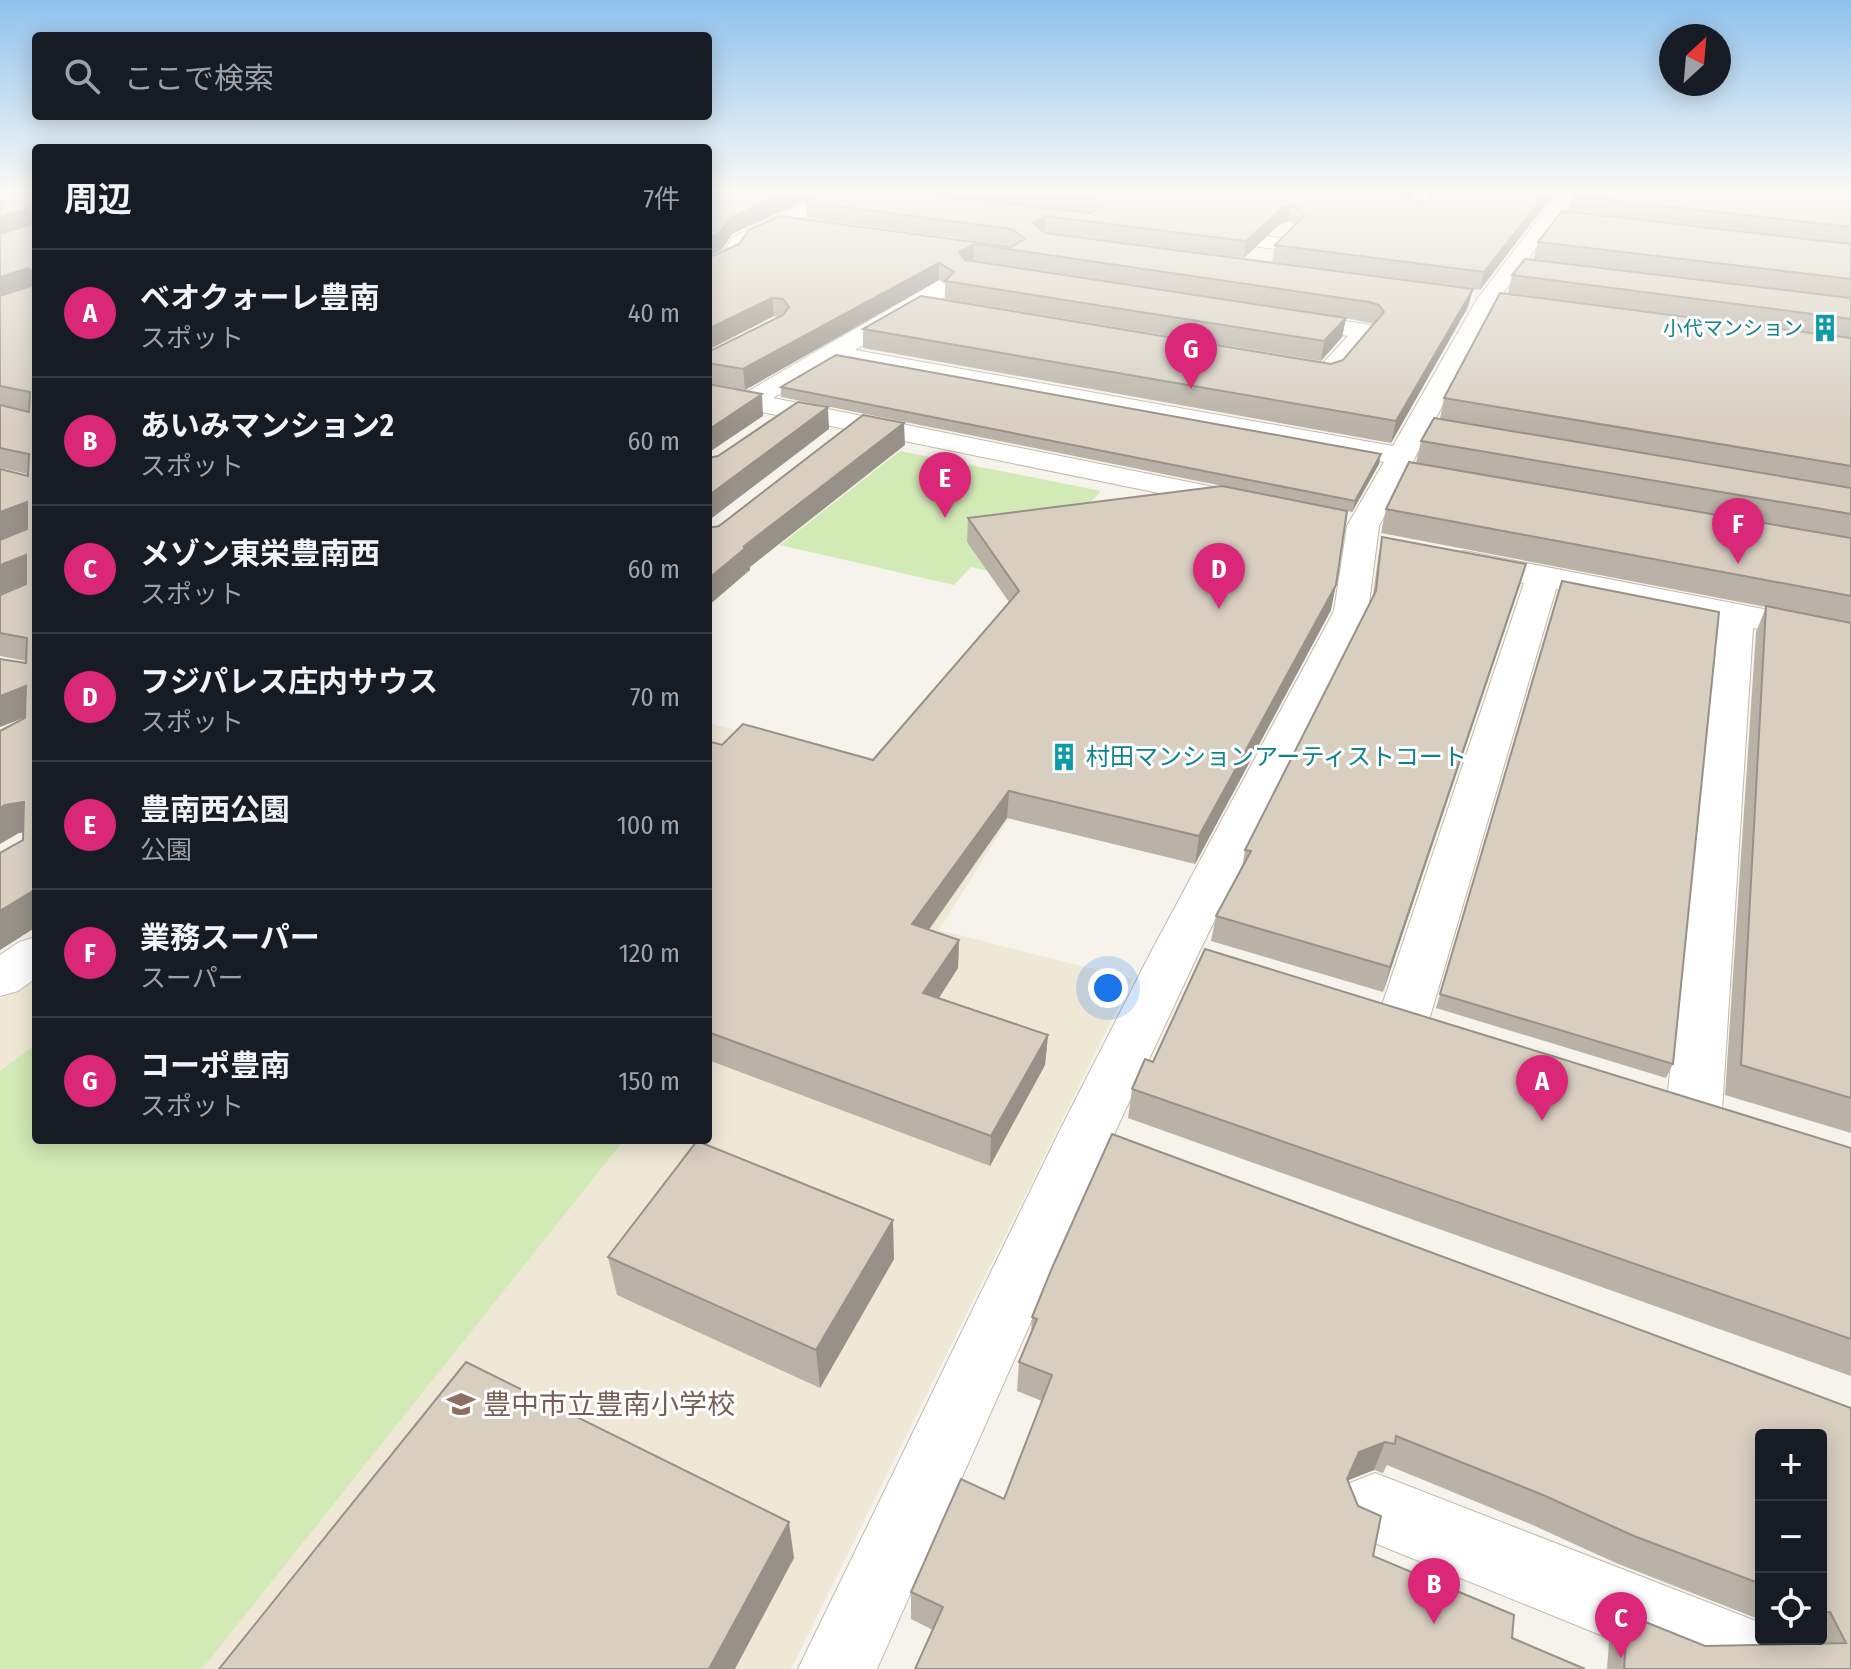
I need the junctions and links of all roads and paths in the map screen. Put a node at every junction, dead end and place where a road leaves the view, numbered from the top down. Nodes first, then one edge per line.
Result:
1 (958, 270) edge
2 (997, 270) edge
3 (1514, 270) edge
4 (1020, 278) edge
5 (916, 304) junction
6 (947, 309) edge
7 (1255, 314) edge
8 (833, 353) junction
9 (1267, 363) edge
10 (712, 394) edge
11 (748, 402) junction
12 (792, 412) junction
13 (856, 425) junction
14 (768, 428) edge
15 (831, 444) edge
16 (1417, 452) junction
17 (1271, 507) edge
18 (1436, 555) edge
19 (1543, 576) junction
20 (1736, 614) junction
21 (1851, 637) edge
22 (32, 957) edge
23 (0, 979) edge
24 (1403, 1020) edge
25 (1693, 1110) edge
26 (1375, 1508) dead end
27 (837, 1669) edge
28 (1779, 1669) edge

1 - 5 street
2 - 4 street
3 - 16 street
5 - 6 street
5 - 8 street
7 - 9 street
8 - 11 street
8 - 16 street
10 - 11 street
11 - 12 street
12 - 13 street
12 - 14 street
13 - 15 street
13 - 17 street
16 - 27 street
18 - 19 street
19 - 20 street
19 - 24 street
20 - 21 street
20 - 25 street
22 - 23 street
26 - 28 street

